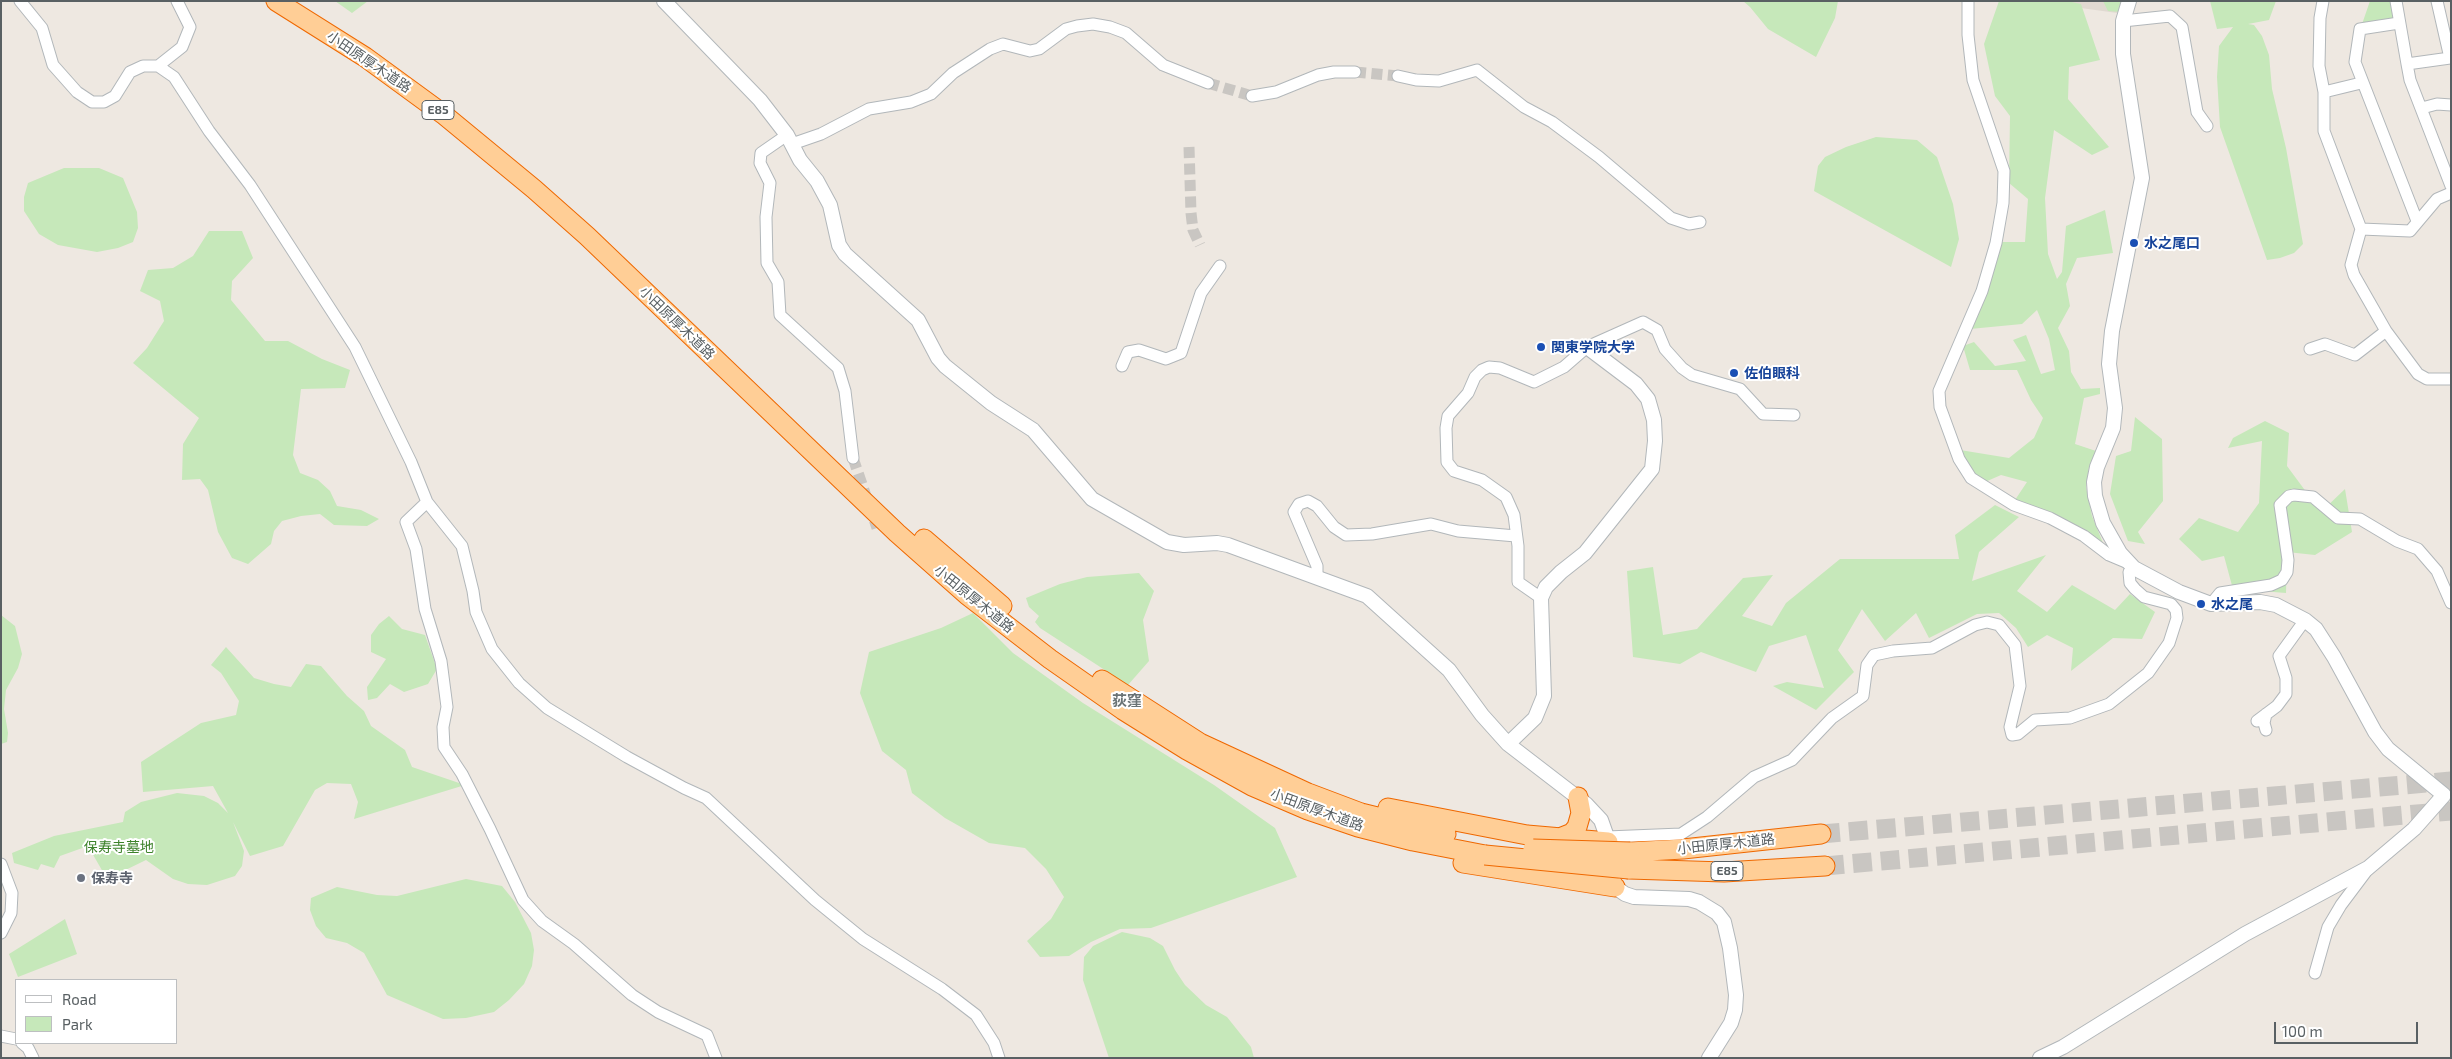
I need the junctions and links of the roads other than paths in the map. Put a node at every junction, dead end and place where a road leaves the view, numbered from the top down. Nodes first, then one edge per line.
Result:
1 (20, 1) edge
2 (177, 1) edge
3 (276, 1) edge
4 (298, 1) edge
5 (664, 1) edge
6 (1968, 1) edge
7 (2129, 1) edge
8 (2323, 1) edge
9 (2396, 1) edge
10 (2437, 1) edge
11 (2123, 21) junction
12 (2399, 23) junction
13 (2407, 64) junction
14 (158, 66) junction
15 (1355, 72) tunnel mouth
16 (1398, 76) tunnel mouth
17 (1208, 83) tunnel mouth
18 (2361, 83) junction
19 (2324, 92) junction
20 (1252, 96) tunnel mouth
21 (2451, 104) edge
22 (2422, 108) junction
23 (2207, 126) dead end
24 (789, 139) junction
25 (2451, 186) edge
26 (2451, 193) edge
27 (2417, 221) junction
28 (1700, 222) dead end
29 (2361, 229) junction
30 (591, 232) junction
31 (1220, 266) dead end
32 (2386, 331) junction
33 (1587, 347) junction
34 (2310, 350) dead end
35 (1122, 366) dead end
36 (2451, 379) edge
37 (1794, 415) dead end
38 (783, 416) junction
39 (853, 458) tunnel mouth
40 (427, 502) junction
41 (1516, 536) junction
42 (2132, 566) junction
43 (1317, 577) junction
44 (1541, 598) junction
45 (2451, 603) edge
46 (2211, 604) junction
47 (2305, 620) junction
48 (2266, 730) dead end
49 (1200, 742) junction
50 (1508, 744) junction
51 (1578, 798) junction
52 (2448, 798) edge
53 (1358, 827) junction
54 (1821, 834) tunnel mouth
55 (1558, 839) junction
56 (1608, 839) junction
57 (1486, 849) junction
58 (1630, 861) junction
59 (1, 864) edge
60 (1825, 866) tunnel mouth
61 (2368, 868) junction
62 (1615, 887) junction
63 (1, 933) edge
64 (2315, 973) dead end
65 (1, 1036) edge
66 (15, 1039) edge
67 (23, 1044) edge
68 (1718, 1052) edge
69 (33, 1058) edge
70 (716, 1058) edge
71 (1000, 1058) edge
72 (1710, 1058) edge
73 (2040, 1058) edge

1 - 14 street
2 - 14 street
3 - 30 highway, 小田原厚木道路 / E85
4 - 30 highway, 小田原厚木道路 / E85
5 - 24 street
6 - 42 street
7 - 11 street
8 - 19 street
9 - 12 street
10 - 13 street
11 - 23 street
11 - 42 street
12 - 13 street
12 - 18 street
13 - 22 street
14 - 40 street
15 - 20 street
16 - 28 street
17 - 24 street
18 - 19 street
18 - 27 street
19 - 29 street
21 - 22 street
22 - 25 street
24 - 39 street
24 - 43 street
26 - 27 street
27 - 29 street
29 - 32 street
30 - 38 highway, 小田原厚木道路 / E85
31 - 35 street
32 - 34 street
32 - 36 street
33 - 37 street
33 - 41 street
33 - 44 street
38 - 49 highway, 小田原厚木道路 / E85
38 - 53 highway, 小田原厚木道路 / E85
40 - 70 street
40 - 71 street
41 - 43 street
41 - 44 street
42 - 46 street
42 - 56 street
43 - 50 street
44 - 50 street
45 - 46 street
46 - 47 street
47 - 48 street
47 - 52 street
49 - 55 highway
49 - 57 highway, 小田原厚木道路 / E85
50 - 51 street
51 - 55 highway
51 - 56 street
52 - 61 street
53 - 57 highway, 小田原厚木道路 / E85
53 - 62 highway
54 - 58 highway, 小田原厚木道路 / E85
55 - 56 highway
56 - 62 street
57 - 58 highway, 小田原厚木道路 / E85, bridge
58 - 60 highway, 小田原厚木道路 / E85
59 - 63 street
61 - 64 street
61 - 73 street
62 - 68 street
65 - 66 street
67 - 69 street
68 - 72 street

